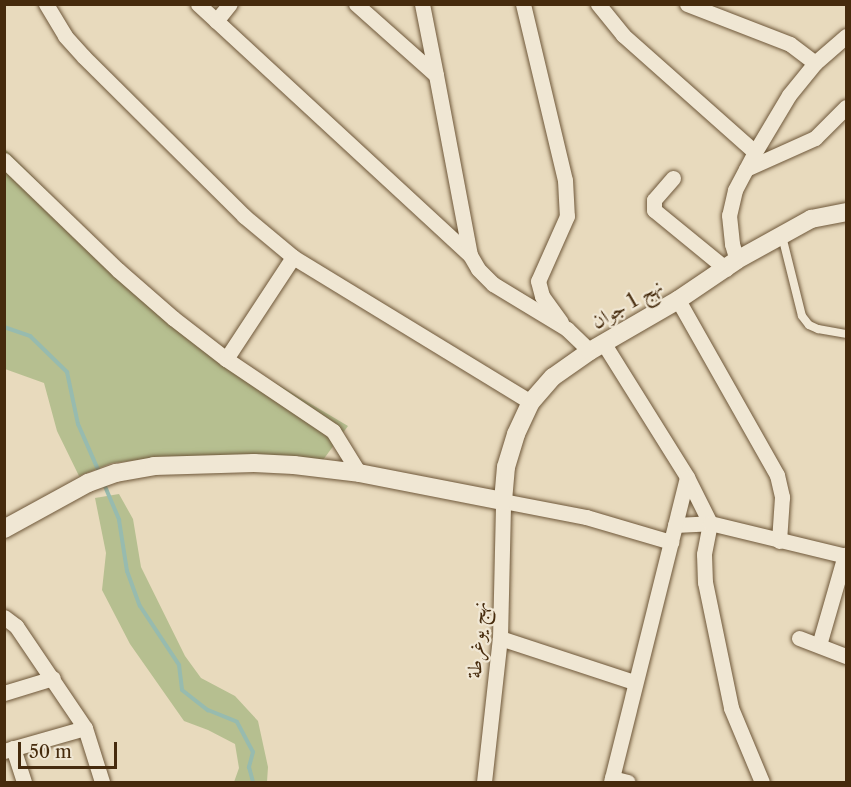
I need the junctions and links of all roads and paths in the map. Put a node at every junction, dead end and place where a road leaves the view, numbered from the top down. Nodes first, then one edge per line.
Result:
1 (46, 4) edge
2 (198, 4) edge
3 (230, 4) edge
4 (356, 4) edge
5 (422, 4) edge
6 (522, 4) edge
7 (598, 4) edge
8 (687, 4) edge
9 (216, 21) junction
10 (846, 36) edge
11 (815, 63) junction
12 (436, 75) junction
13 (846, 107) edge
14 (755, 152) junction
15 (4, 160) edge
16 (746, 169) junction
17 (673, 178) dead end
18 (846, 212) edge
19 (782, 236) junction
20 (470, 255) junction
21 (293, 257) junction
22 (731, 265) junction
23 (678, 300) junction
24 (567, 329) junction
25 (846, 334) edge
26 (597, 347) junction
27 (226, 359) junction
28 (531, 402) junction
29 (359, 473) junction
30 (687, 477) junction
31 (503, 501) junction
32 (710, 523) junction
33 (675, 525) junction
34 (4, 529) edge
35 (779, 541) junction
36 (671, 542) junction
37 (846, 555) edge
38 (5, 615) edge
39 (500, 638) junction
40 (799, 638) dead end
41 (819, 645) junction
42 (846, 656) edge
43 (53, 678) junction
44 (634, 682) junction
45 (4, 693) edge
46 (85, 728) junction
47 (9, 750) edge
48 (611, 780) edge
49 (98, 782) edge
50 (24, 783) edge
51 (484, 783) edge
52 (628, 783) edge
53 (762, 783) edge

1 - 21 street
2 - 9 street
3 - 9 street
4 - 12 street
5 - 12 street
6 - 24 street
7 - 14 street
8 - 11 street
9 - 20 street
10 - 11 street
11 - 14 street
12 - 20 street
13 - 16 street
14 - 16 street
15 - 27 street
16 - 22 street
17 - 22 street
18 - 19 street, نهج 1 جوان
19 - 22 street, نهج 1 جوان
19 - 25 lane
20 - 24 street
21 - 27 street
21 - 28 street
22 - 23 street, نهج 1 جوان
23 - 26 street, نهج 1 جوان
23 - 35 street
24 - 26 street
26 - 28 street, نهج 1 جوان
26 - 30 street
27 - 29 street
28 - 31 street, نهج 1 جوان
29 - 31 street
29 - 34 street
30 - 32 street
30 - 33 street
31 - 36 street
31 - 39 street, نهج يوغرطة
32 - 33 street
32 - 35 street
32 - 53 street
33 - 36 street
35 - 37 street
36 - 44 street
37 - 41 street
38 - 43 street
39 - 44 street
39 - 51 street, نهج يوغرطة
40 - 41 street
41 - 42 street
43 - 45 street
43 - 46 street
44 - 48 street
46 - 47 street
46 - 49 street
47 - 50 street
48 - 52 street

